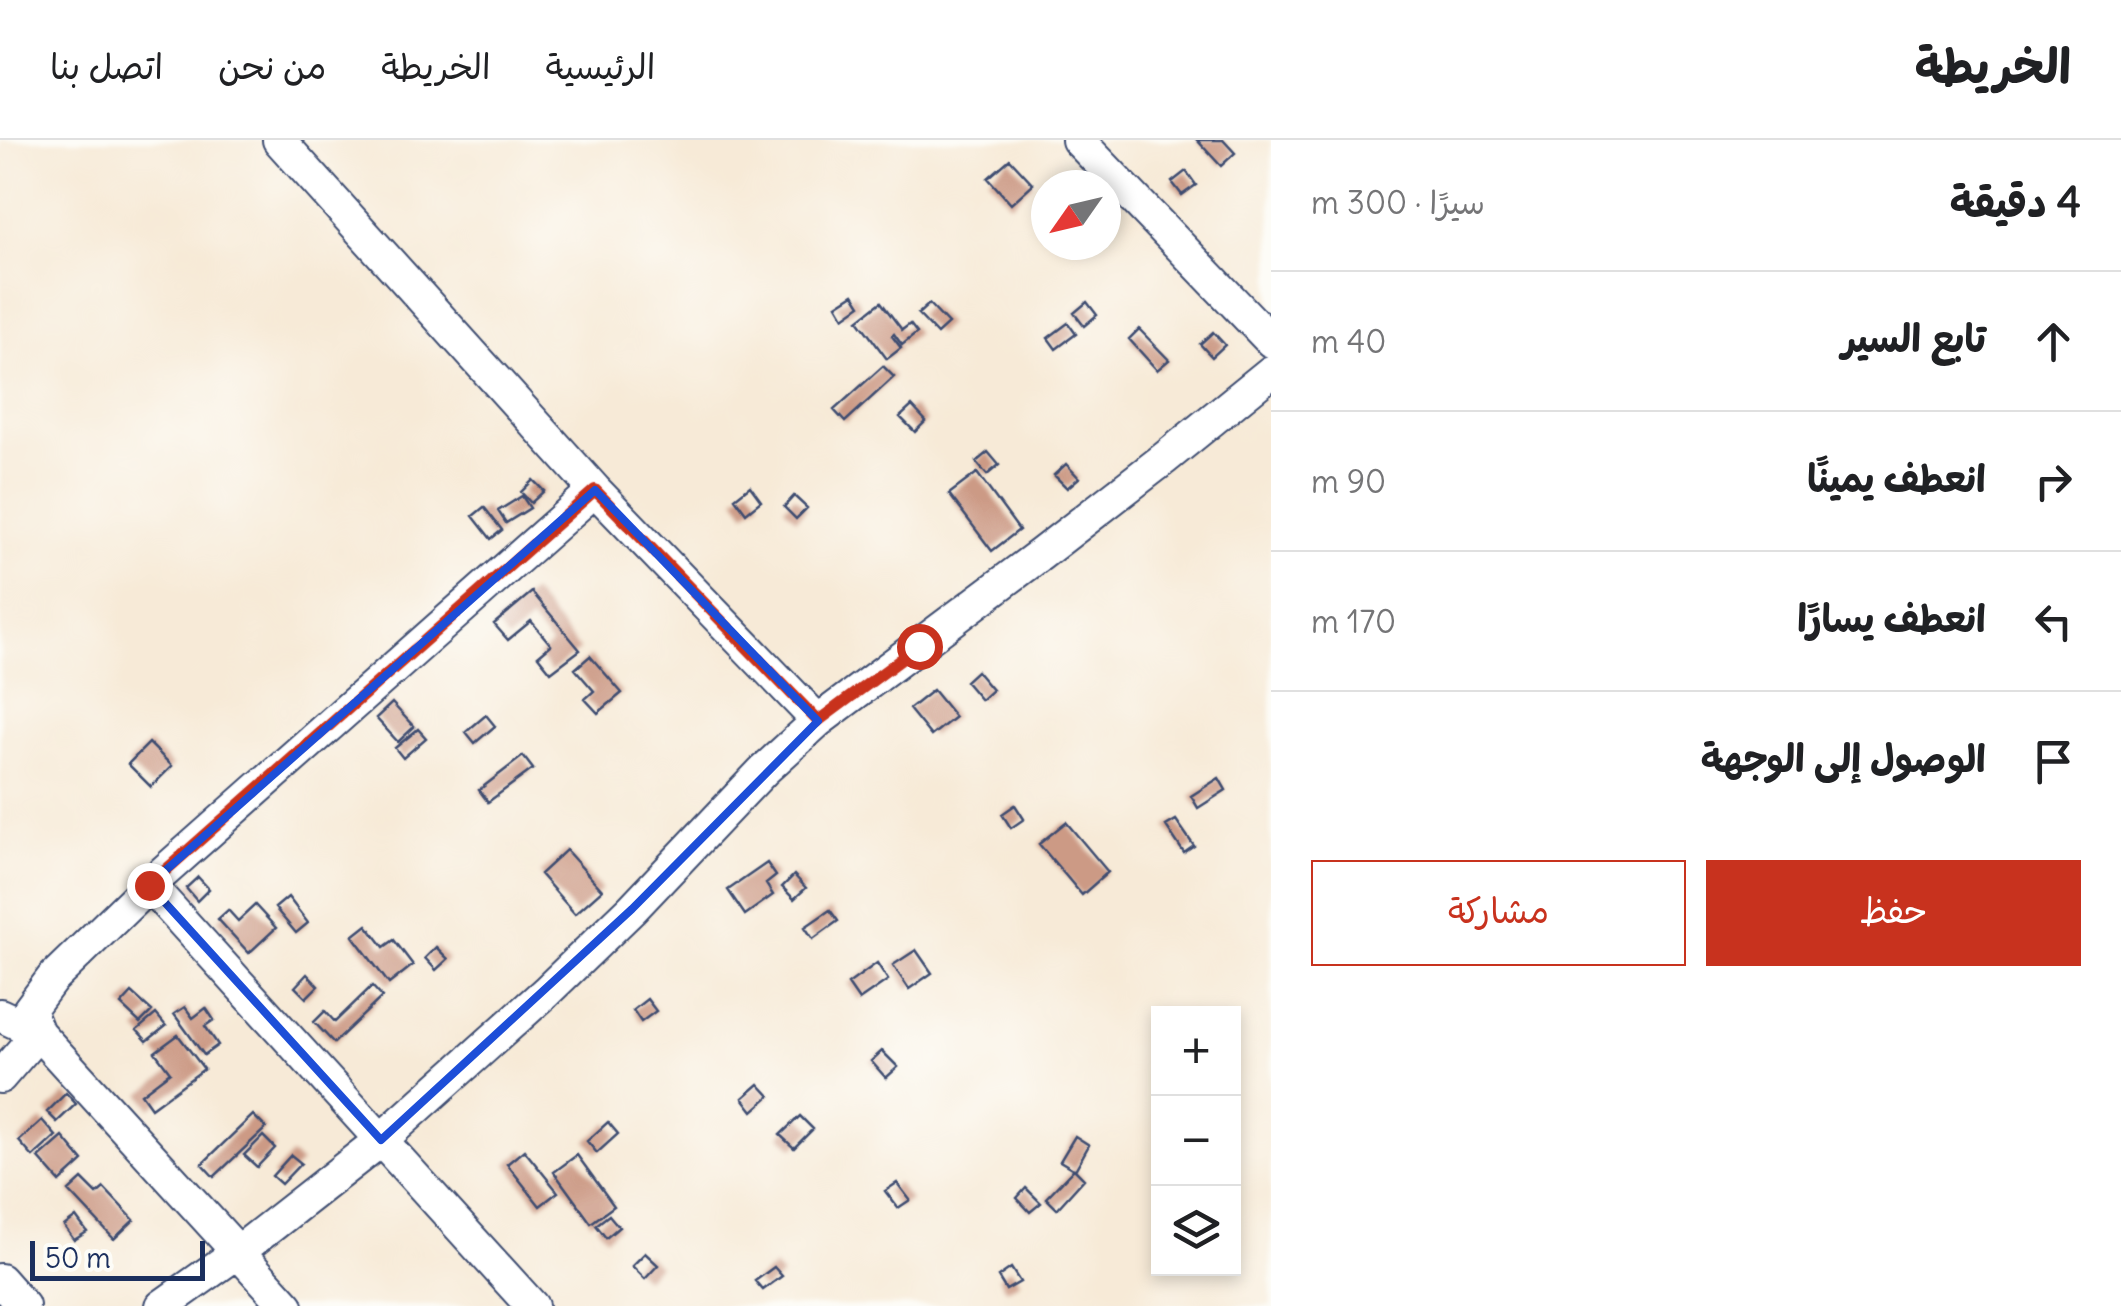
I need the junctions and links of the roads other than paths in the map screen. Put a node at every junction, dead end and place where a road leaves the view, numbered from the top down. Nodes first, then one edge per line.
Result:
1 (278, 140) edge
2 (1078, 140) edge
3 (1271, 341) edge
4 (1271, 372) edge
5 (595, 490) junction
6 (818, 721) junction
7 (149, 885) junction
8 (0, 1014) edge
9 (38, 1033) junction
10 (0, 1077) edge
11 (381, 1140) junction
12 (238, 1252) junction
13 (0, 1280) edge
14 (23, 1306) edge
15 (162, 1306) edge
16 (287, 1306) edge
17 (532, 1306) edge

1 - 5 street
2 - 3 street
4 - 6 street
5 - 6 street
5 - 7 street
6 - 11 street
7 - 9 street
7 - 11 street
8 - 9 street
9 - 10 street
9 - 12 street
11 - 12 street
11 - 17 street
12 - 15 street
12 - 16 street
13 - 14 street

